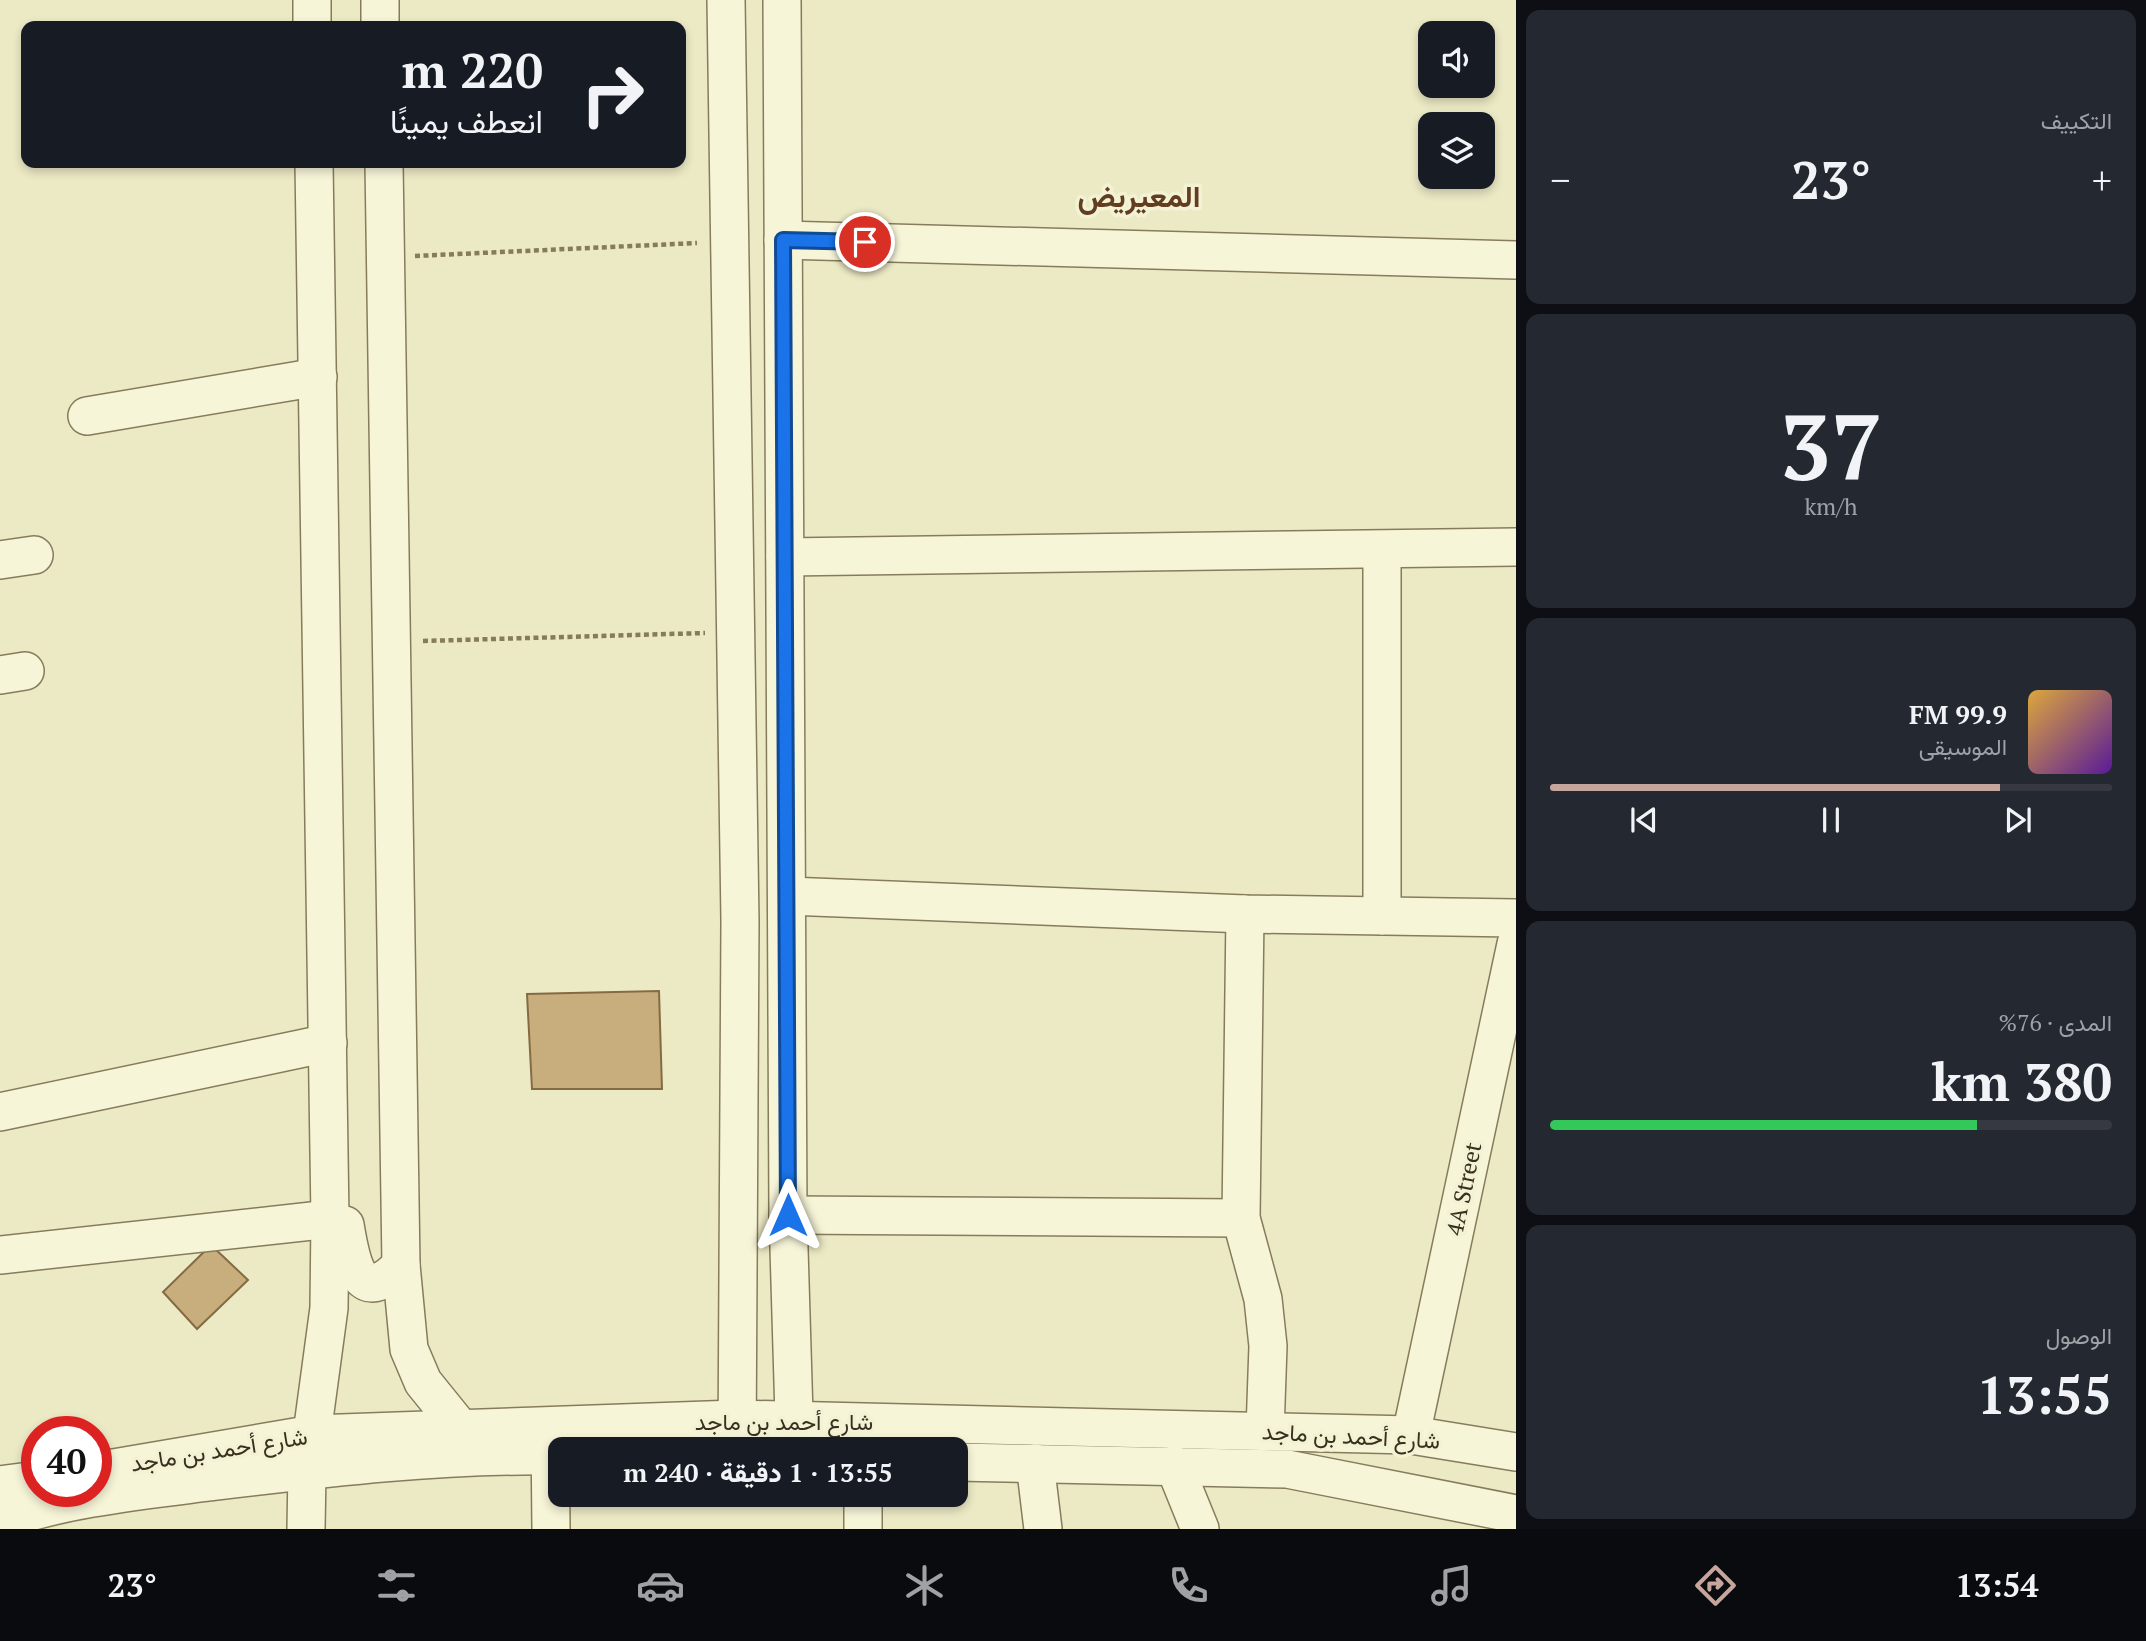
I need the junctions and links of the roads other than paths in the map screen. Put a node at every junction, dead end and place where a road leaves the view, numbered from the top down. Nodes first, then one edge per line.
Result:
1 (312, 0) edge
2 (380, 0) edge
3 (726, 0) edge
4 (782, 0) edge
5 (312, 21) edge
6 (380, 21) edge
7 (314, 168) edge
8 (384, 168) edge
9 (783, 240) junction
10 (1516, 260) edge
11 (318, 377) junction
12 (88, 416) dead end
13 (1516, 547) edge
14 (1382, 551) junction
15 (785, 557) junction
16 (788, 896) junction
17 (1245, 914) junction
18 (1382, 916) junction
19 (1516, 918) edge
20 (1516, 944) edge
21 (1509, 1013) edge
22 (328, 1043) junction
23 (0, 1112) edge
24 (329, 1130) junction
25 (788, 1215) junction
26 (1241, 1218) junction
27 (330, 1219) junction
28 (0, 1255) edge
29 (401, 1265) junction
30 (1265, 1431) junction
31 (313, 1434) junction
32 (737, 1434) edge
33 (795, 1435) edge
34 (1411, 1435) junction
35 (691, 1437) edge
36 (467, 1442) junction
37 (548, 1446) edge
38 (1516, 1452) edge
39 (968, 1462) edge
40 (1035, 1463) junction
41 (1174, 1465) junction
42 (112, 1468) edge
43 (307, 1471) junction
44 (21, 1482) edge
45 (0, 1485) edge
46 (552, 1507) edge
47 (863, 1507) edge
48 (1516, 1514) edge
49 (0, 1522) edge
50 (306, 1529) edge
51 (551, 1529) edge
52 (863, 1529) edge
53 (1043, 1529) edge
54 (1200, 1529) edge

1 - 5 street
2 - 6 street
3 - 32 street
4 - 9 street
7 - 11 street
8 - 29 street
9 - 10 street
9 - 15 street
11 - 12 street
11 - 22 street
13 - 14 street
14 - 15 street
14 - 18 street
15 - 16 street
16 - 17 street
16 - 25 street
17 - 18 street
17 - 26 street
18 - 19 street
20 - 21 street, 4A Street
21 - 34 street, 4A Street
22 - 23 street
22 - 24 street
24 - 27 street
24 - 29 street
25 - 26 street
25 - 33 street
26 - 30 street
27 - 28 street
27 - 31 street
29 - 36 street
30 - 33 street, شارع أحمد بن ماجد
30 - 34 street, شارع أحمد بن ماجد
31 - 36 street, شارع أحمد بن ماجد
31 - 42 street, شارع أحمد بن ماجد
31 - 43 street
32 - 33 street, شارع أحمد بن ماجد
32 - 35 street, شارع أحمد بن ماجد
34 - 38 street, شارع أحمد بن ماجد
36 - 37 street, شارع أحمد بن ماجد
36 - 43 street, شارع أحمد بن ماجد
39 - 40 street, شارع أحمد بن ماجد
40 - 41 street, شارع أحمد بن ماجد
40 - 53 street
41 - 48 street, شارع أحمد بن ماجد
41 - 54 street
43 - 49 street, شارع أحمد بن ماجد
43 - 50 street
44 - 45 street
46 - 51 street
47 - 52 street

